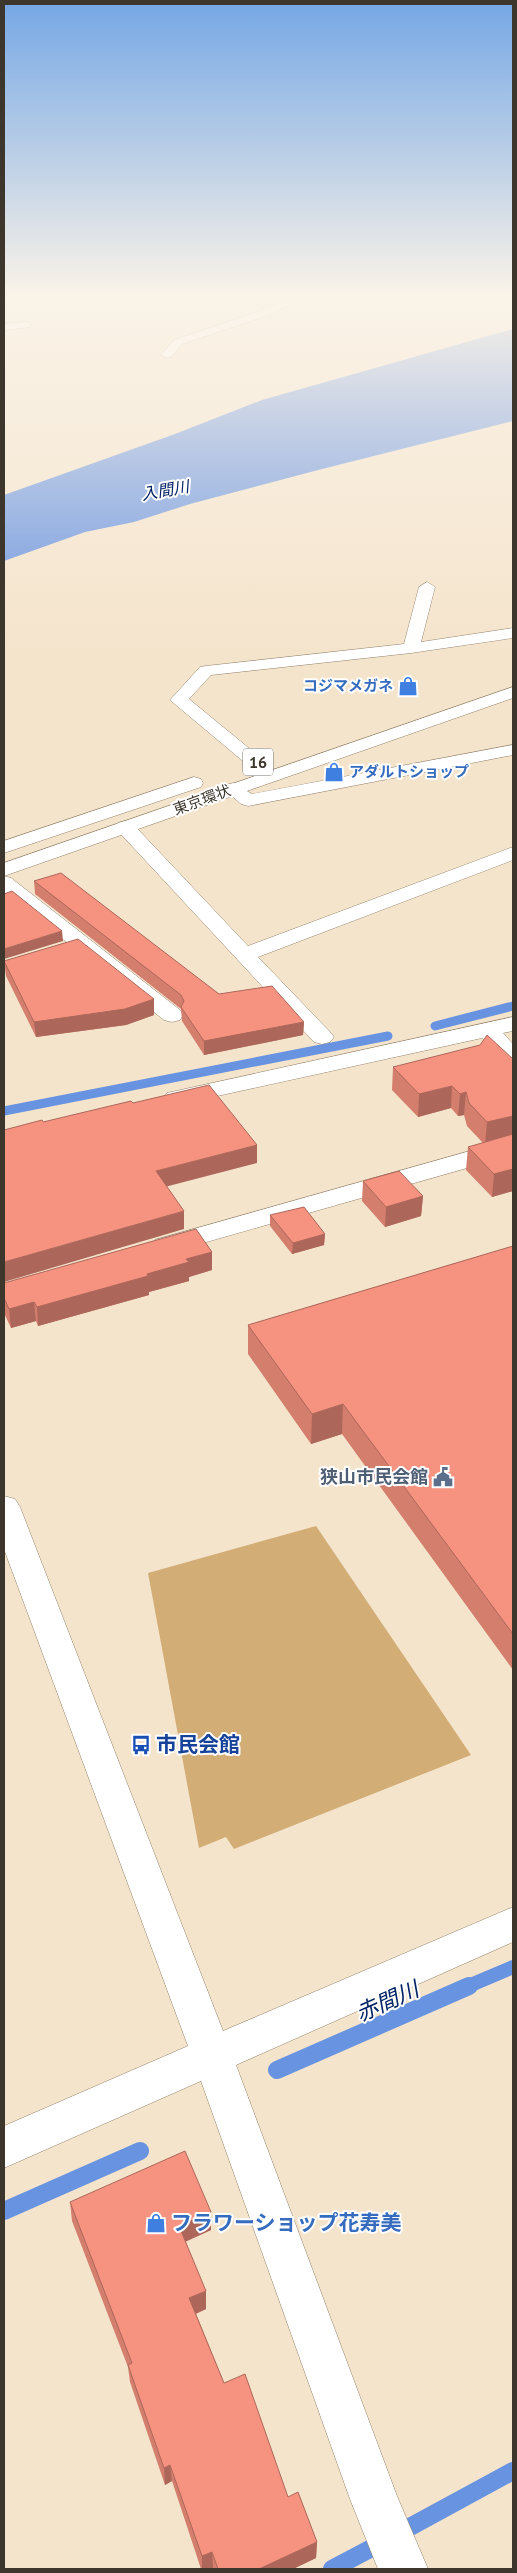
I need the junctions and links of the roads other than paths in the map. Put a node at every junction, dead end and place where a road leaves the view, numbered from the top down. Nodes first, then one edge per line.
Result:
1 (427, 588) dead end
2 (513, 633) edge
3 (411, 648) junction
4 (513, 678) edge
5 (513, 692) edge
6 (513, 750) edge
7 (256, 763) junction
8 (238, 769) dead end
9 (212, 778) dead end
10 (233, 789) junction
11 (125, 828) junction
12 (4, 847) edge
13 (513, 852) edge
14 (4, 870) edge
15 (4, 882) edge
16 (84, 944) junction
17 (58, 952) edge
18 (244, 954) junction
19 (172, 1015) dead end
20 (513, 1024) edge
21 (488, 1030) junction
22 (322, 1037) dead end
23 (513, 1058) edge
24 (156, 1102) edge
25 (513, 1148) edge
26 (138, 1253) edge
27 (4, 1507) edge
28 (513, 1924) edge
29 (211, 2055) junction
30 (4, 2147) edge
31 (403, 2569) edge

1 - 3 main road
2 - 3 main road
3 - 7 main road
4 - 7 main road, 東京環状 / 16
5 - 10 main road, 東京環状 / 16
6 - 10 main road
7 - 8 main road, 東京環状 / 16
9 - 12 main road, 東京環状
10 - 11 main road, 東京環状 / 16
11 - 14 main road, 東京環状 / 16
11 - 18 main road
13 - 18 main road
15 - 16 main road
16 - 17 main road
16 - 19 main road
18 - 22 main road
20 - 21 main road
21 - 23 main road
21 - 24 main road
25 - 26 main road
27 - 29 main road
28 - 29 main road
29 - 30 main road
29 - 31 main road

